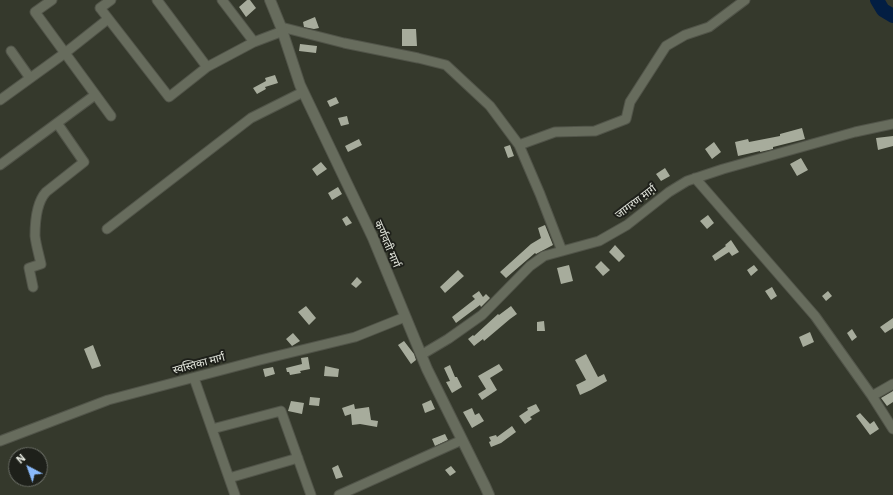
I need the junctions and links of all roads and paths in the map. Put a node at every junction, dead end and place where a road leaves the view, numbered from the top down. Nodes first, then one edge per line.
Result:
1 (52, 0) edge
2 (111, 0) edge
3 (157, 0) edge
4 (222, 0) edge
5 (270, 0) edge
6 (745, 0) edge
7 (108, 19) junction
8 (282, 29) junction
9 (254, 42) junction
10 (11, 51) dead end
11 (65, 53) junction
12 (207, 67) junction
13 (30, 78) junction
14 (303, 92) junction
15 (96, 95) junction
16 (0, 100) edge
17 (111, 116) dead end
18 (57, 123) junction
19 (893, 124) edge
20 (519, 145) junction
21 (0, 165) edge
22 (695, 178) junction
23 (107, 229) dead end
24 (562, 252) junction
25 (33, 287) dead end
26 (405, 317) junction
27 (421, 354) junction
28 (194, 378) junction
29 (893, 384) edge
30 (872, 396) junction
31 (212, 429) junction
32 (893, 429) edge
33 (462, 440) junction
34 (0, 441) edge
35 (298, 458) junction
36 (229, 478) junction
37 (235, 495) edge
38 (311, 495) edge
39 (339, 495) edge
40 (489, 495) edge

1 - 11 street
2 - 7 street
3 - 12 street
4 - 9 street
5 - 8 main road, कर्णवती मार्ग
6 - 20 street
7 - 11 street
7 - 12 street
8 - 9 street
8 - 14 main road, कर्णवती मार्ग
8 - 20 street
9 - 12 street
10 - 13 street
11 - 13 street
11 - 15 street
13 - 16 street
14 - 23 street
14 - 26 main road, कर्णवती मार्ग
15 - 17 street
15 - 18 street
18 - 21 street
18 - 25 street
19 - 22 street, जागरण मार्ग
20 - 24 street
22 - 24 street, जागरण मार्ग
22 - 30 street
24 - 27 street, जागरण मार्ग
26 - 27 main road, कर्णवती मार्ग
26 - 28 street, स्वस्तिका मार्ग
27 - 33 main road, कर्णवती मार्ग
28 - 31 street
28 - 34 street, स्वस्तिका मार्ग
29 - 30 street
30 - 32 street
31 - 35 street
31 - 36 street
33 - 39 street
33 - 40 main road, कर्णवती मार्ग
35 - 36 street
35 - 38 street
36 - 37 street

